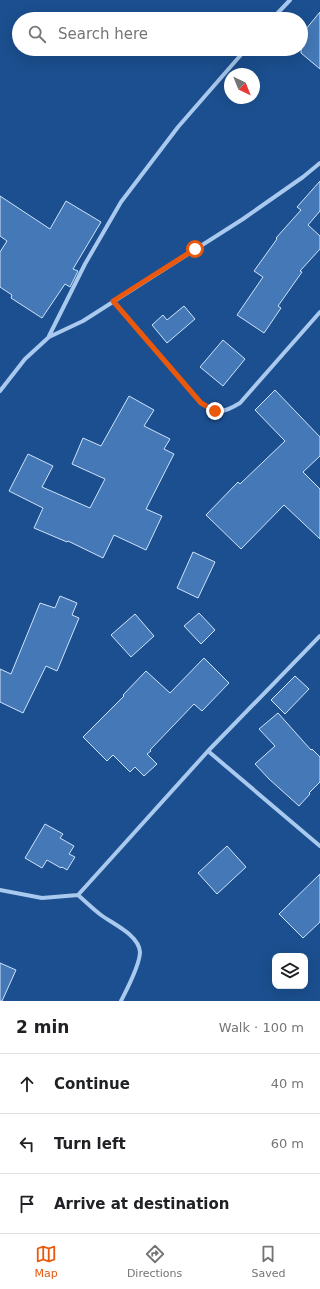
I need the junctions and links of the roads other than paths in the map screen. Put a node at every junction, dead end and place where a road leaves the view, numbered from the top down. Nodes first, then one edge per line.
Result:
1 (290, 0) edge
2 (279, 12) edge
3 (240, 56) edge
4 (320, 163) edge
5 (113, 301) junction
6 (320, 312) edge
7 (49, 337) junction
8 (0, 391) edge
9 (320, 636) edge
10 (208, 751) junction
11 (320, 846) edge
12 (0, 890) edge
13 (78, 895) junction
14 (121, 1001) edge

1 - 2 street
3 - 7 street
4 - 5 street
5 - 6 street
5 - 7 street
7 - 8 street
9 - 10 street
10 - 11 street
10 - 13 street
12 - 13 street
13 - 14 street

